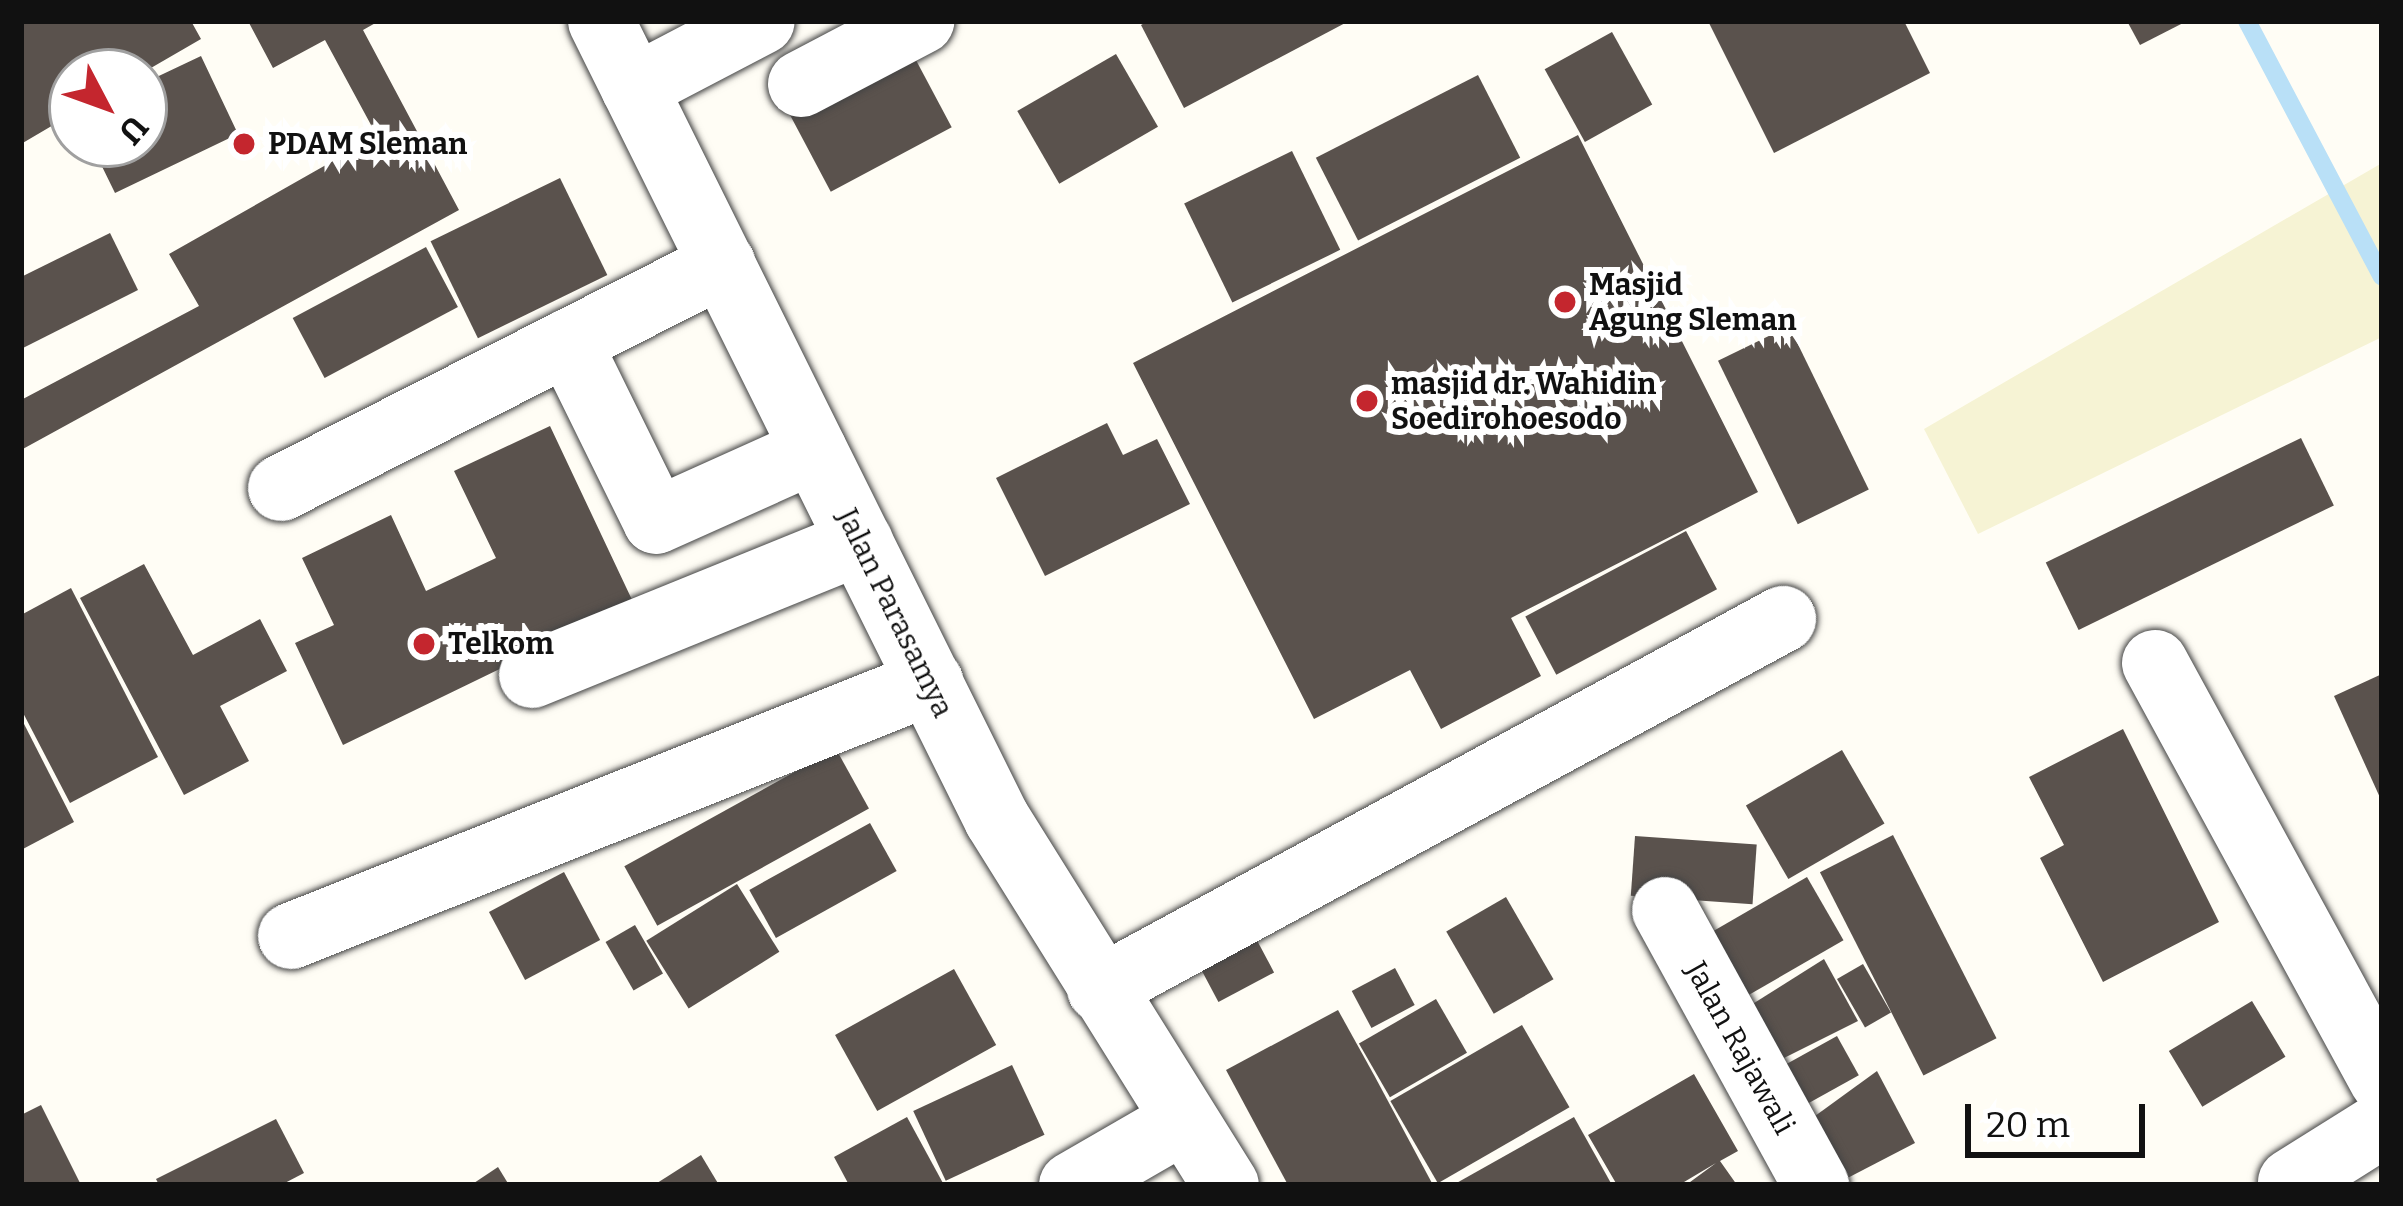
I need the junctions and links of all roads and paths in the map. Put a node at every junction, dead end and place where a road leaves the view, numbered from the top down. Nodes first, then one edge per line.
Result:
1 (601, 21) edge
2 (762, 21) edge
3 (921, 21) edge
4 (801, 85) dead end
5 (634, 88) junction
6 (722, 264) junction
7 (568, 342) junction
8 (814, 450) junction
9 (281, 488) dead end
10 (860, 542) junction
11 (1783, 619) dead end
12 (2155, 663) dead end
13 (532, 675) dead end
14 (930, 682) junction
15 (1664, 910) dead end
16 (291, 936) dead end
17 (1100, 989) junction
18 (2382, 1080) edge
19 (1181, 1122) junction
20 (2382, 1125) edge
21 (2290, 1184) edge
22 (1072, 1185) edge
23 (1226, 1185) edge
24 (1816, 1185) edge

1 - 5 street, Jalan Parasamya
2 - 5 street
3 - 4 street
5 - 6 street, Jalan Parasamya
6 - 7 street
6 - 8 street, Jalan Parasamya
7 - 8 street
7 - 9 street
8 - 10 street, Jalan Parasamya
10 - 13 street
10 - 14 street, Jalan Parasamya
11 - 17 street
12 - 18 street
14 - 16 street
14 - 17 street, Jalan Parasamya
15 - 24 street, Jalan Rajawali
17 - 19 street, Jalan Parasamya
19 - 22 street
19 - 23 street, Jalan Parasamya
20 - 21 street

